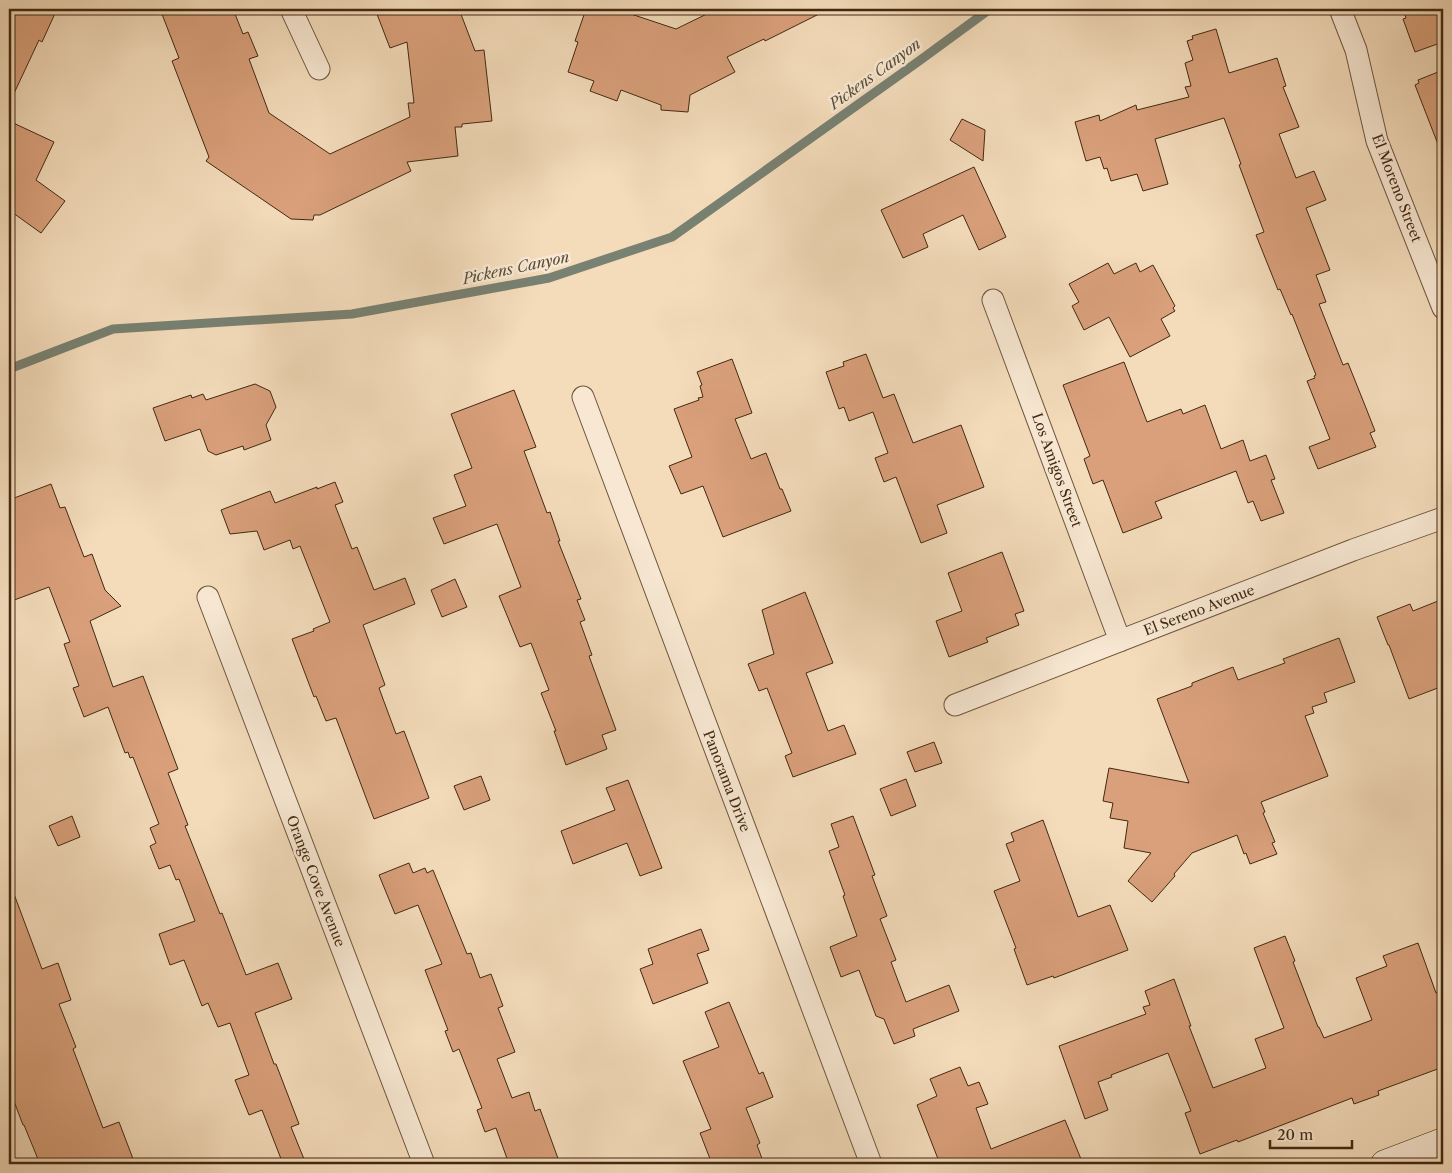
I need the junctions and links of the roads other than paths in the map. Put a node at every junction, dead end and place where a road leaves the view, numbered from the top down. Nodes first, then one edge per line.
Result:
1 (291, 9) edge
2 (1340, 9) edge
3 (319, 69) dead end
4 (993, 300) dead end
5 (1443, 308) edge
6 (583, 397) dead end
7 (1443, 518) edge
8 (208, 597) dead end
9 (1120, 641) junction
10 (955, 705) dead end
11 (1443, 1142) edge
12 (424, 1164) edge
13 (871, 1164) edge
14 (1385, 1164) edge

1 - 3 street
2 - 5 street, El Moreno Street
4 - 9 street, Los Amigos Street
6 - 13 street, Panorama Drive
7 - 9 street, El Sereno Avenue
8 - 12 street, Orange Cove Avenue
9 - 10 street, El Sereno Avenue
11 - 14 street

